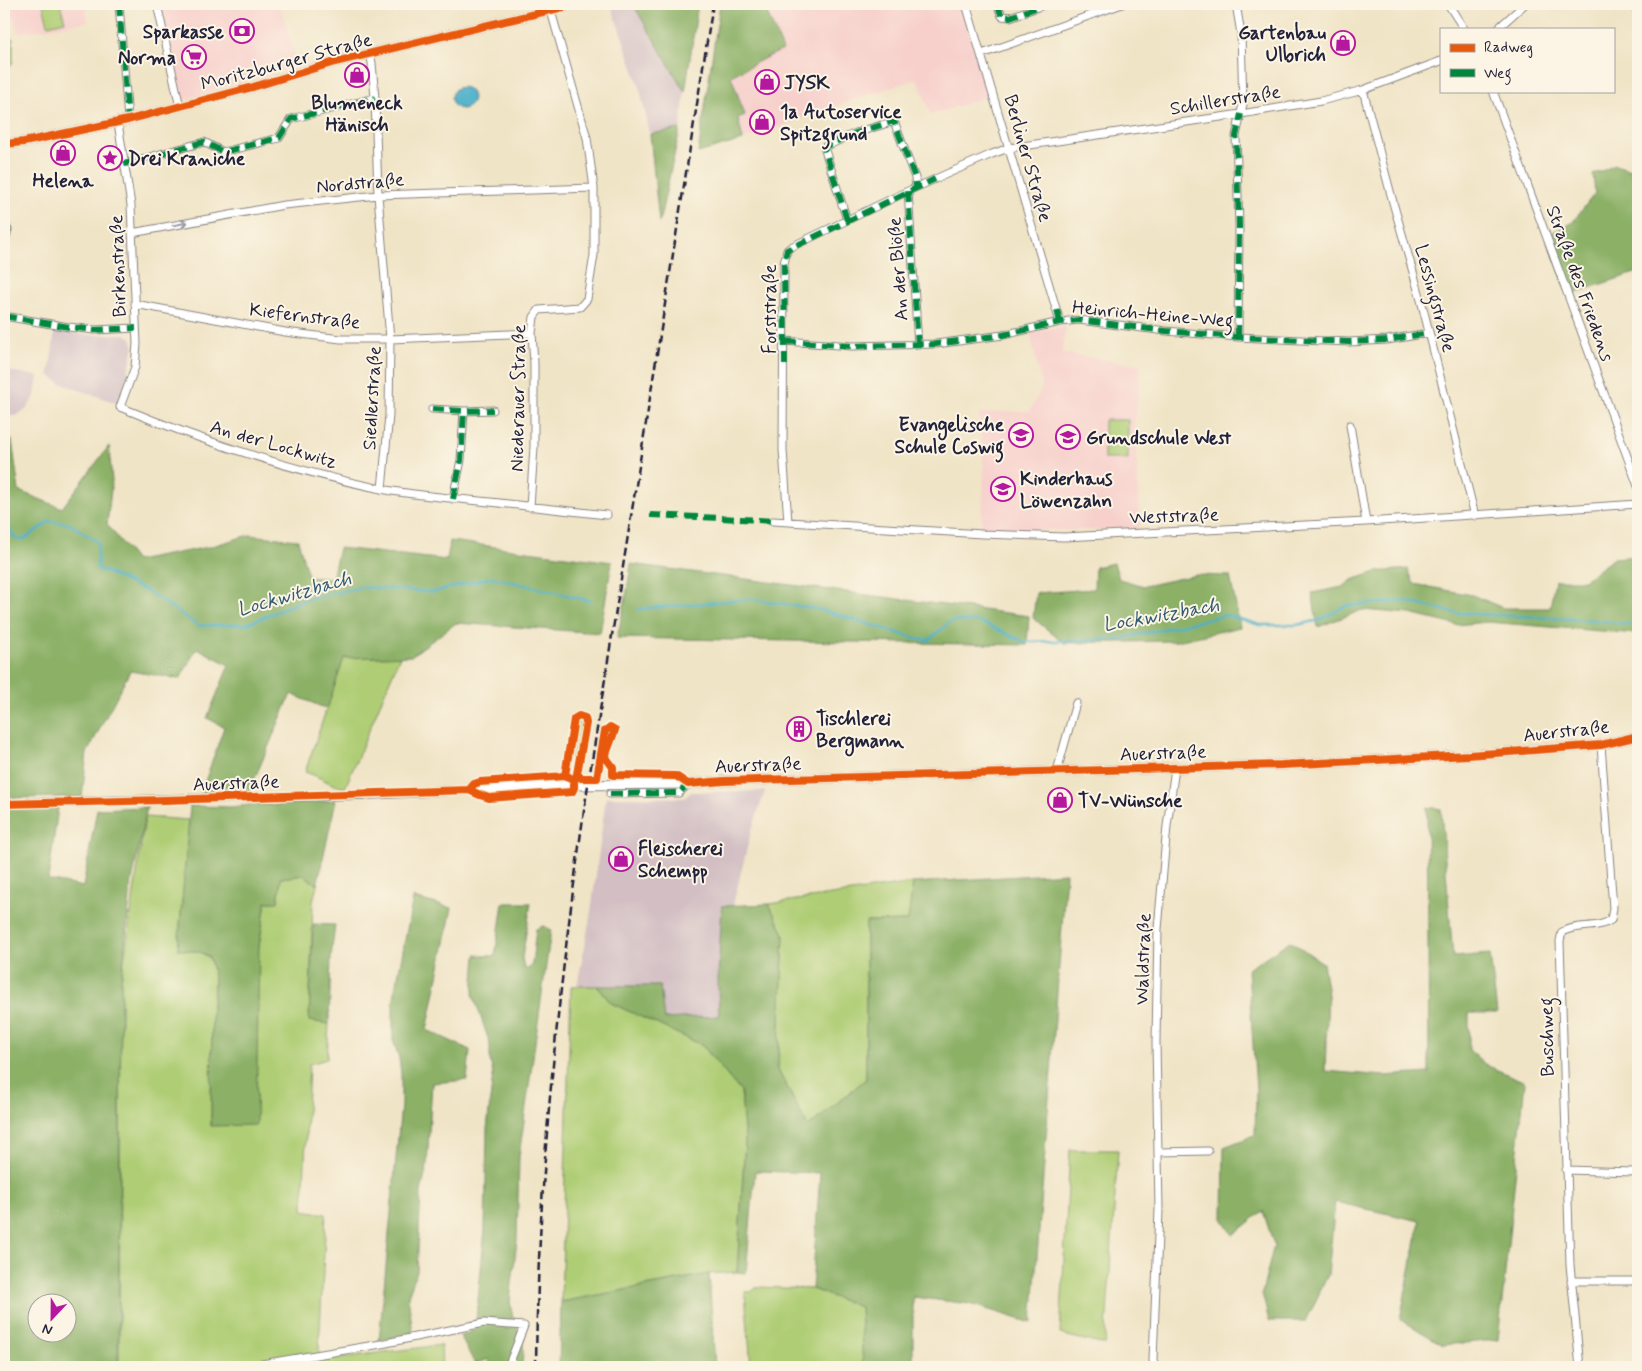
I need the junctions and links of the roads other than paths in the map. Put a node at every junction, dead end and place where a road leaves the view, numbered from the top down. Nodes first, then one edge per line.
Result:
1 (119, 4) edge
2 (157, 4) edge
3 (576, 4) edge
4 (966, 4) edge
5 (998, 4) edge
6 (1046, 4) edge
7 (1122, 4) edge
8 (1236, 4) edge
9 (1448, 4) edge
10 (1525, 4) edge
11 (1634, 4) edge
12 (550, 6) edge
13 (1638, 13) edge
14 (1463, 28) edge
15 (1498, 28) edge
16 (370, 54) junction
17 (982, 54) junction
18 (1440, 61) edge
19 (1363, 90) junction
20 (1494, 92) edge
21 (375, 98) junction
22 (180, 107) junction
23 (1241, 114) junction
24 (128, 120) junction
25 (118, 123) junction
26 (4, 144) edge
27 (1009, 148) junction
28 (124, 164) junction
29 (916, 187) junction
30 (594, 188) junction
31 (908, 191) junction
32 (378, 195) junction
33 (847, 220) junction
34 (4, 223) edge
35 (132, 233) junction
36 (4, 240) edge
37 (4, 245) edge
38 (4, 253) edge
39 (135, 304) junction
40 (4, 316) edge
41 (1060, 322) junction
42 (136, 328) junction
43 (532, 333) junction
44 (1429, 333) junction
45 (1238, 337) junction
46 (390, 339) junction
47 (785, 341) junction
48 (918, 345) junction
49 (120, 407) joint
50 (432, 409) dead end
51 (492, 410) dead end
52 (464, 411) junction
53 (1350, 425) dead end
54 (1638, 486) edge
55 (382, 489) junction
56 (453, 499) junction
57 (1638, 504) edge
58 (530, 507) junction
59 (607, 515) dead end
60 (1475, 516) junction
61 (773, 521) dead end
62 (788, 522) junction
63 (1366, 522) junction
64 (1076, 703) dead end
65 (1638, 736) edge
66 (1600, 745) junction
67 (1175, 768) junction
68 (1057, 771) junction
69 (688, 784) junction
70 (610, 794) dead end
71 (4, 804) edge
72 (1208, 1151) dead end
73 (1159, 1152) junction
74 (1566, 1170) junction
75 (1634, 1172) dead end
76 (1571, 1280) junction
77 (1631, 1281) dead end
78 (244, 1367) edge
79 (508, 1367) edge
80 (1158, 1367) edge
81 (1580, 1367) edge

1 - 24 street
2 - 22 street
3 - 12 street, Moritzburger Straße
4 - 17 street, Berliner Straße
5 - 6 street
7 - 17 street
8 - 23 street
9 - 14 street
10 - 15 street
11 - 13 street
12 - 16 street, Moritzburger Straße
12 - 30 street, Niederauer Straße
16 - 21 street, Siedlerstraße
16 - 22 street, Moritzburger Straße
17 - 27 street, Berliner Straße
18 - 19 street, Schillerstraße
19 - 23 street, Schillerstraße
19 - 44 street, Lessingstraße
20 - 54 street, Straße des Friedens
21 - 28 street
21 - 32 street, Siedlerstraße
22 - 24 street, Moritzburger Straße
23 - 27 street, Schillerstraße
23 - 45 street
24 - 25 street, Moritzburger Straße
25 - 26 street, Moritzburger Straße
25 - 28 street, Birkenstraße
27 - 29 street, Forststraße
27 - 41 street, Berliner Straße
28 - 35 street, Birkenstraße
29 - 31 street, Forststraße
29 - 33 street
30 - 32 street, Nordstraße
30 - 43 street, Niederauer Straße
31 - 33 street, Forststraße
31 - 48 street, An der Blöße
35 -> 32 street, Nordstraße
32 - 46 street, Siedlerstraße
33 - 47 street, Forststraße
34 - 36 street
35 - 39 street, Birkenstraße
37 - 38 street
39 - 42 street, Birkenstraße
39 - 46 street, Kiefernstraße
40 - 42 street
41 - 45 street, Heinrich-Heine-Weg
41 - 48 street, Heinrich-Heine-Weg
42 - 49 street, Birkenstraße
43 - 46 street, Kiefernstraße
43 - 58 street, Niederauer Straße
44 - 45 street, Heinrich-Heine-Weg
44 - 60 street, Lessingstraße
46 - 55 street, Siedlerstraße
47 - 48 street, Heinrich-Heine-Weg
47 - 62 street, Forststraße
49 - 55 street, An der Lockwitz
50 - 52 street
51 - 52 street
52 - 56 street
53 - 63 street
55 - 56 street, An der Lockwitz
56 - 58 street, An der Lockwitz
57 - 60 street, Weststraße
58 - 59 street, An der Lockwitz
60 - 63 street, Weststraße
61 - 62 street, Weststraße
62 - 63 street, Weststraße
64 - 68 street
65 - 66 street, Auerstraße
66 - 67 street, Auerstraße
66 - 74 street, Buschweg
67 - 68 street, Auerstraße
67 - 73 street, Waldstraße
68 - 69 street, Auerstraße
69 - 70 street
69 - 71 street, Auerstraße
72 - 73 street
73 - 80 street, Waldstraße
74 - 75 street
74 - 76 street, Buschweg
76 - 77 street
76 - 81 street, Buschweg
78 - 79 street

